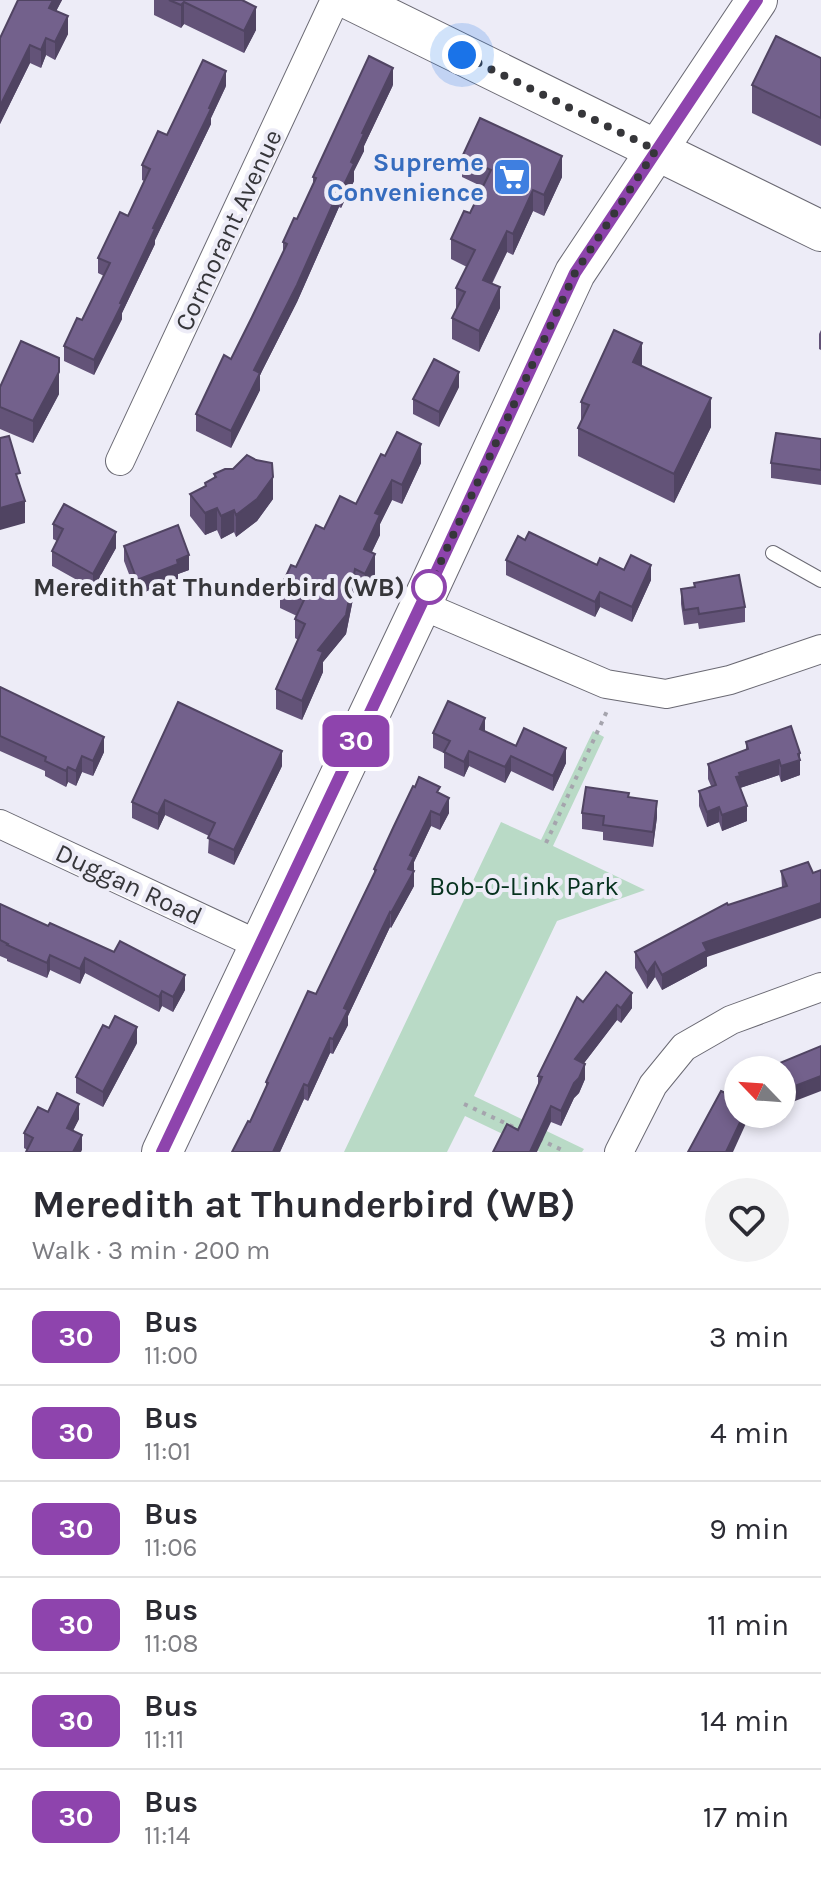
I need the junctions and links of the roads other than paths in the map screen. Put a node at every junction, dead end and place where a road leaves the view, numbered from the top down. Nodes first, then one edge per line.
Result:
1 (335, 0) edge
2 (351, 0) edge
3 (757, 0) edge
4 (656, 150) junction
5 (821, 231) edge
6 (120, 461) dead end
7 (773, 553) dead end
8 (821, 580) edge
9 (421, 605) junction
10 (821, 649) edge
11 (0, 824) edge
12 (259, 945) junction
13 (821, 987) edge
14 (162, 1152) edge
15 (619, 1152) edge

1 - 6 street, Cormorant Avenue
2 - 4 street
3 - 4 street
4 - 5 street
4 - 9 street
7 - 8 lane
9 - 10 street
9 - 12 street
11 - 12 street, Duggan Road
12 - 14 street
13 - 15 street

